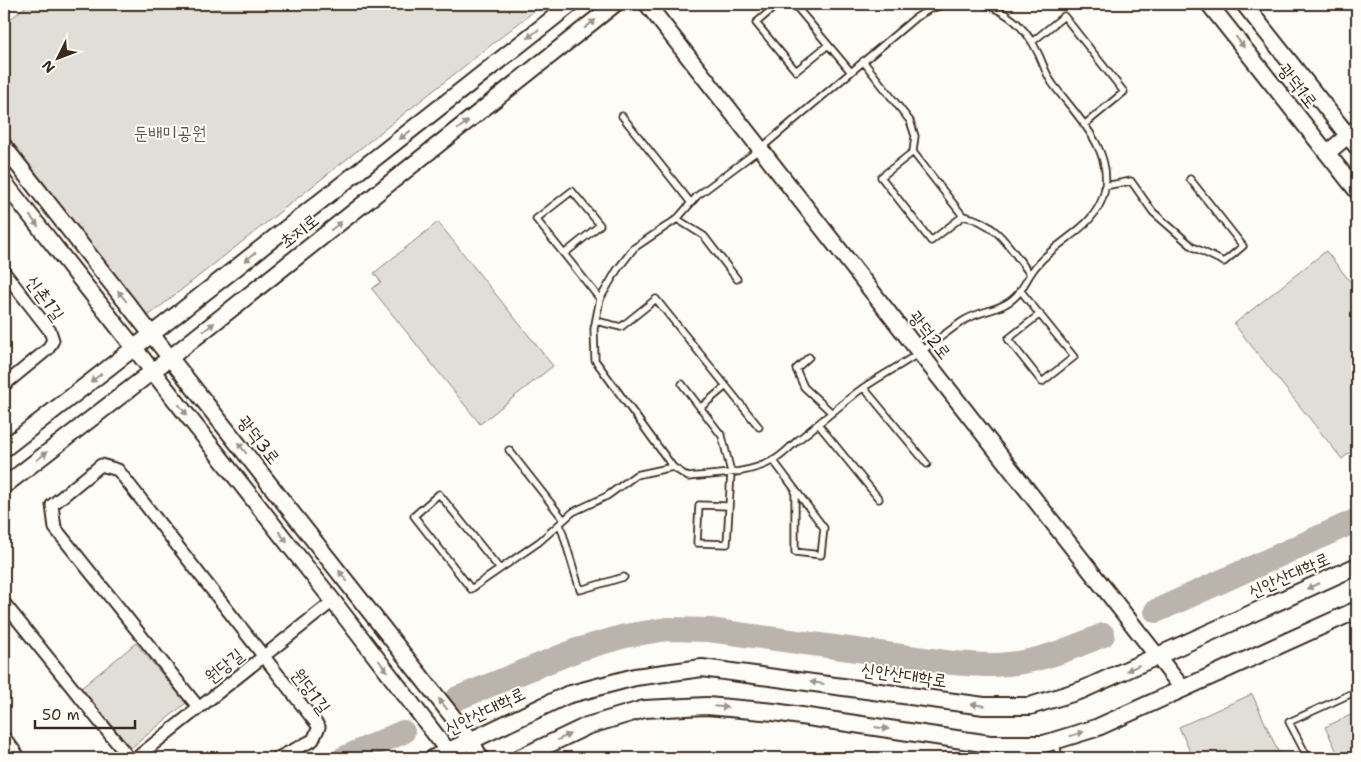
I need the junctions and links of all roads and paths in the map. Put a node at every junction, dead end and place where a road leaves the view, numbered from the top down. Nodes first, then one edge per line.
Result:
1 (571, 4) edge
2 (615, 4) edge
3 (647, 4) edge
4 (778, 4) edge
5 (794, 4) edge
6 (946, 4) edge
7 (984, 4) edge
8 (1210, 4) edge
9 (1244, 4) edge
10 (1032, 42) junction
11 (828, 45) junction
12 (863, 61) junction
13 (851, 72) junction
14 (622, 116) dead end
15 (1084, 125) junction
16 (1354, 137) edge
17 (4, 147) edge
18 (760, 149) junction
19 (913, 152) junction
20 (1327, 153) junction
21 (1190, 178) dead end
22 (4, 182) edge
23 (1105, 186) junction
24 (1357, 191) edge
25 (691, 203) junction
26 (963, 216) junction
27 (677, 219) junction
28 (564, 254) junction
29 (4, 272) edge
30 (1030, 274) junction
31 (737, 279) dead end
32 (1020, 290) junction
33 (600, 299) junction
34 (1040, 314) junction
35 (596, 321) junction
36 (152, 334) junction
37 (134, 348) junction
38 (920, 353) junction
39 (171, 357) junction
40 (809, 357) dead end
41 (152, 371) junction
42 (4, 384) edge
43 (682, 384) dead end
44 (726, 386) junction
45 (864, 388) junction
46 (700, 408) junction
47 (832, 413) junction
48 (818, 424) junction
49 (759, 427) dead end
50 (4, 449) edge
51 (509, 450) dead end
52 (774, 460) junction
53 (926, 464) dead end
54 (673, 467) junction
55 (730, 472) junction
56 (4, 486) edge
57 (795, 489) junction
58 (878, 498) dead end
59 (728, 506) junction
60 (562, 522) junction
61 (1357, 566) edge
62 (499, 568) junction
63 (624, 577) dead end
64 (333, 601) junction
65 (4, 603) edge
66 (1357, 610) edge
67 (263, 657) junction
68 (1157, 657) junction
69 (1182, 689) junction
70 (1357, 691) edge
71 (199, 708) junction
72 (4, 737) edge
73 (472, 740) junction
74 (1055, 741) junction
75 (444, 756) edge
76 (20, 758) edge
77 (129, 758) edge
78 (136, 758) edge
79 (278, 758) edge
80 (480, 758) edge
81 (520, 758) edge
82 (1059, 758) edge
83 (1308, 758) edge

1 -> 36 street, 초지로
39 -> 2 street, 초지로
3 - 18 street, 광덕2로
4 - 11 lane
5 - 11 lane
6 - 12 lane
7 - 10 lane
8 -> 20 street, 광덕1로
9 - 16 street, 광덕1로
10 - 15 lane
10 - 15 lane
11 - 13 lane
12 - 13 lane
12 - 19 lane
13 - 18 lane
14 - 25 lane
15 - 23 lane
16 - 20 street
36 -> 17 street, 광덕3로
18 - 25 lane
18 - 38 street, 광덕2로
19 - 26 lane
19 - 26 lane
20 - 24 street, 광덕1로
21 - 23 lane
22 -> 37 street
23 - 30 lane
25 - 27 lane
26 - 30 lane
27 - 31 lane
27 - 33 lane
28 - 28 lane
28 - 33 lane
29 - 42 street, 신촌1길
30 - 32 lane
32 - 34 lane
32 - 38 lane
33 - 35 lane
34 - 34 lane
35 - 44 lane
35 - 54 lane
36 - 37 street, 초지로
36 - 39 street, 광덕3로
37 - 41 street
37 -> 50 street, 초지로
38 - 45 lane
38 - 68 street, 광덕2로
39 - 41 street, 초지로
73 -> 39 street, 광덕3로
40 - 47 lane
56 -> 41 street, 초지로
41 -> 64 street
43 - 46 lane
44 - 46 lane
44 - 49 lane
45 - 47 lane
45 - 53 lane
46 - 55 lane
47 - 48 lane
48 - 52 lane
48 - 58 lane
51 - 60 lane
52 - 55 lane
52 - 57 lane
54 - 55 lane
54 - 60 lane
55 - 59 lane
57 - 57 lane
59 - 59 lane
60 - 62 lane
60 - 63 lane
61 -> 68 main road, 신안산대학로
62 - 62 lane
64 - 67 street, 원당길
64 -> 75 street
65 - 77 street
66 - 69 main road
67 - 71 street, 원당길
67 - 71 street
67 - 79 street, 원당1길
68 - 69 street, 광덕2로
68 -> 73 main road, 신안산대학로
74 -> 69 main road
70 - 83 lane
71 - 78 street, 원당길
72 - 76 street
73 - 75 main road, 신안산대학로
73 - 80 street, 광덕3로
81 -> 74 main road
74 - 82 lane

